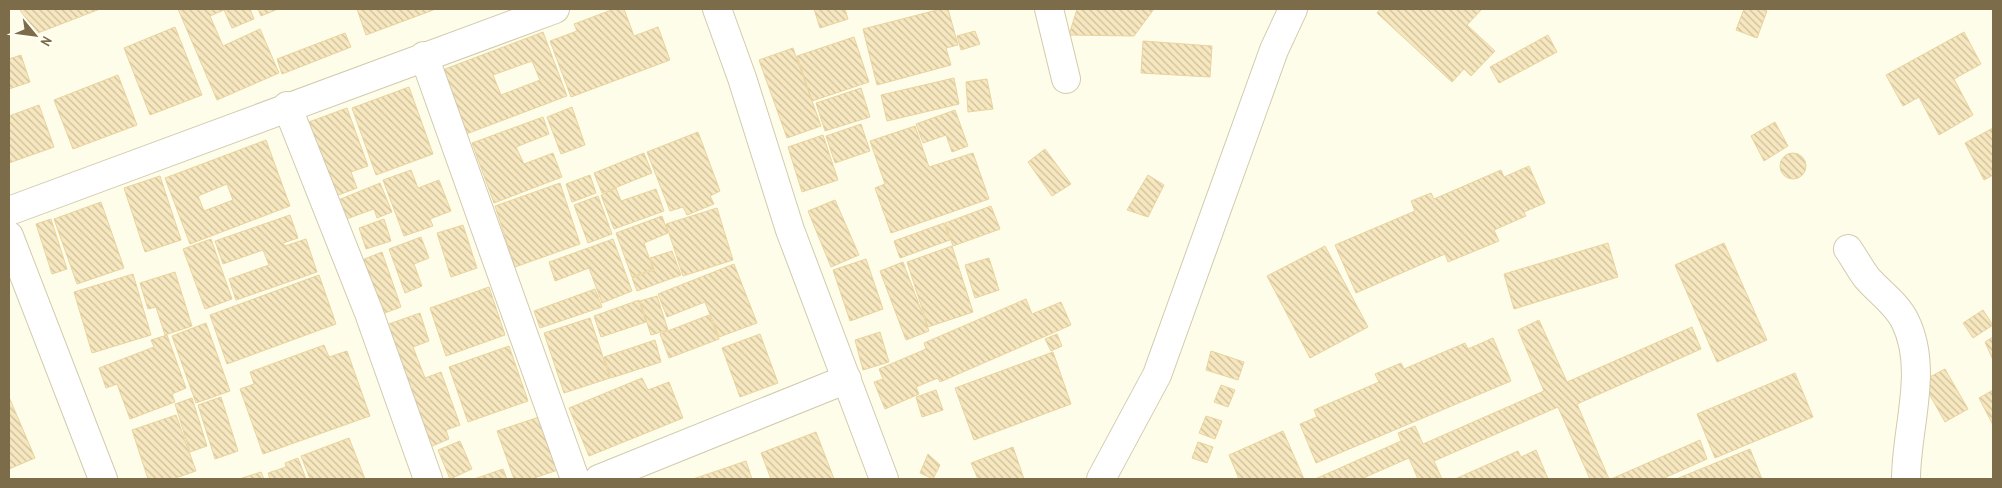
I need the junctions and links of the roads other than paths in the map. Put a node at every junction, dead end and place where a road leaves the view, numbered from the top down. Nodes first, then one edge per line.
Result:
1 (555, 9) edge
2 (717, 9) edge
3 (1049, 9) edge
4 (1293, 9) edge
5 (424, 56) junction
6 (1066, 80) dead end
7 (286, 106) junction
8 (9, 211) edge
9 (9, 236) edge
10 (1848, 249) dead end
11 (847, 379) junction
12 (103, 479) edge
13 (428, 479) edge
14 (575, 479) edge
15 (599, 479) edge
16 (884, 479) edge
17 (1101, 479) edge
18 (1906, 479) edge

1 - 5 street
2 - 11 street
3 - 6 street
4 - 17 street
5 - 7 street
5 - 14 street
7 - 8 street
7 - 13 street
9 - 12 street
10 - 18 street
11 - 15 street
11 - 16 street

